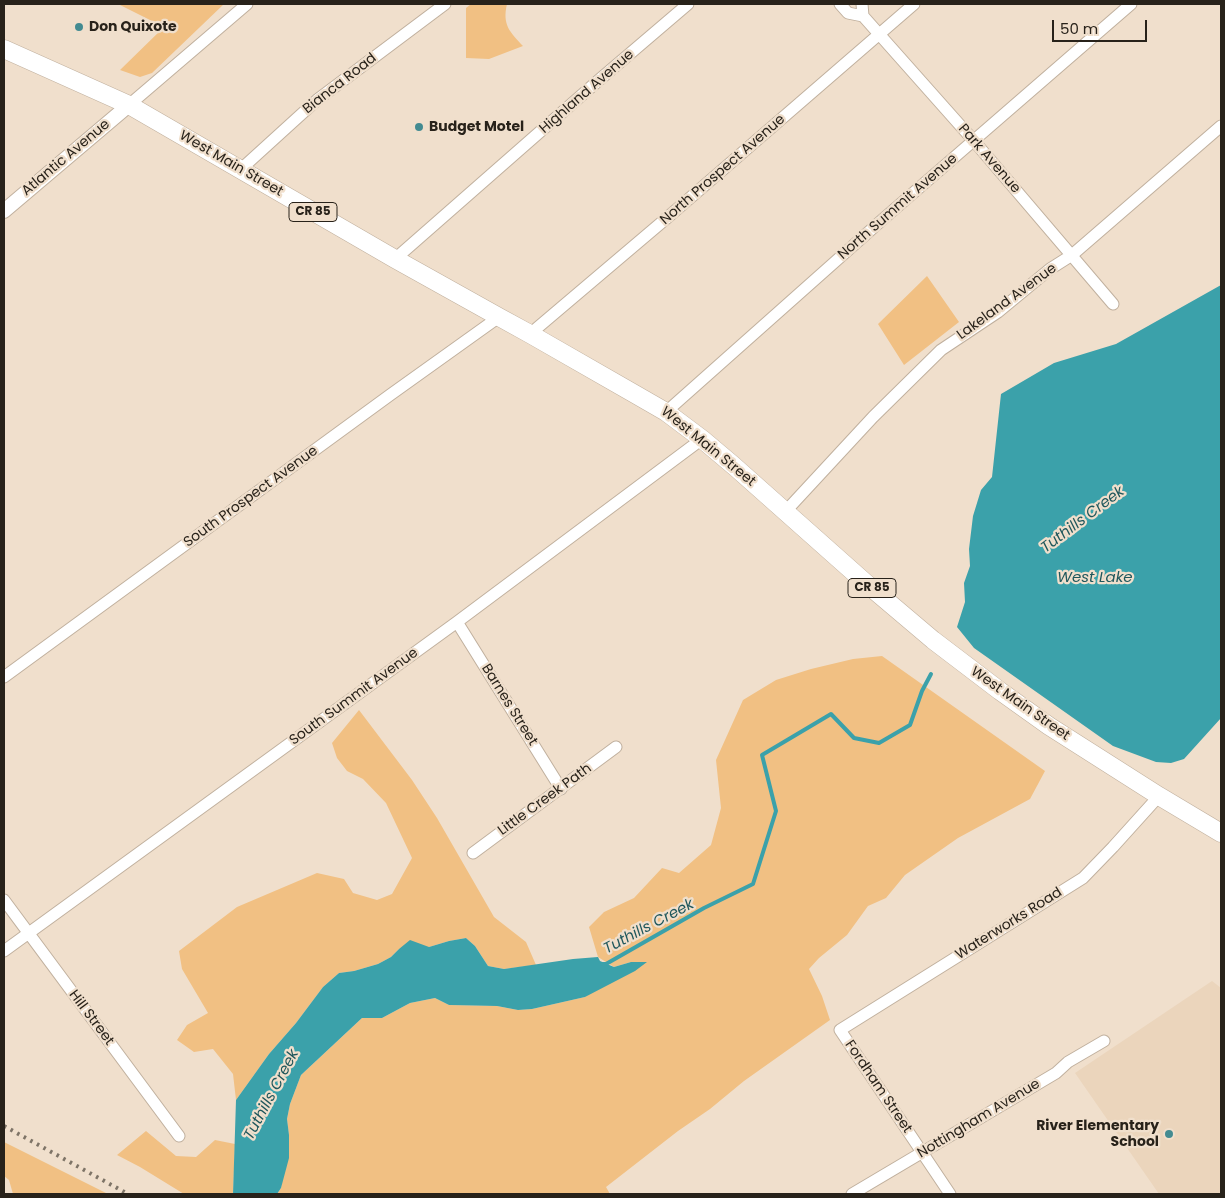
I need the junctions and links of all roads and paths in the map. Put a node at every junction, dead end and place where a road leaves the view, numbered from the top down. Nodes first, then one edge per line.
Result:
1 (247, 4) edge
2 (444, 4) edge
3 (688, 4) edge
4 (840, 4) edge
5 (914, 4) edge
6 (1131, 4) edge
7 (863, 10) edge
8 (878, 34) junction
9 (4, 49) edge
10 (129, 105) junction
11 (1221, 126) edge
12 (974, 141) junction
13 (240, 170) junction
14 (4, 211) edge
15 (1072, 255) junction
16 (395, 259) junction
17 (1113, 304) dead end
18 (499, 317) junction
19 (530, 334) junction
20 (666, 412) junction
21 (702, 440) junction
22 (785, 512) junction
23 (457, 622) junction
24 (4, 677) edge
25 (616, 747) dead end
26 (561, 789) junction
27 (1159, 796) junction
28 (1221, 833) edge
29 (473, 853) dead end
30 (4, 900) edge
31 (28, 933) junction
32 (4, 951) edge
33 (840, 1030) joint
34 (1104, 1041) dead end
35 (179, 1136) dead end
36 (922, 1152) junction
37 (852, 1194) edge
38 (950, 1194) edge

1 - 10 street
2 - 13 street, Bianca Road
3 - 16 street, Highland Avenue
4 - 7 street, Park Avenue
5 - 8 street, North Prospect Avenue
6 - 12 street, North Summit Avenue
7 - 8 street, Park Avenue
8 - 12 street, Park Avenue
8 - 19 street, North Prospect Avenue
9 - 10 main road, CR 85
10 - 13 main road, West Main Street / CR 85
10 - 14 street, Atlantic Avenue
11 - 15 street, Lakeland Avenue
12 - 15 street, Park Avenue
12 - 20 street, North Summit Avenue
13 - 16 main road, West Main Street / CR 85
15 - 17 street, Park Avenue
15 - 22 street, Lakeland Avenue
16 - 18 main road, West Main Street / CR 85
18 - 19 main road, West Main Street / CR 85
18 - 24 street, South Prospect Avenue
19 - 20 main road, West Main Street / CR 85
20 - 21 main road, West Main Street / CR 85
21 - 22 main road, West Main Street / CR 85
21 - 23 street, South Summit Avenue
22 - 27 main road, West Main Street / CR 85
23 - 26 street, Barnes Street
23 - 31 street, South Summit Avenue
25 - 26 street, Little Creek Path
26 - 29 street, Little Creek Path
27 - 28 main road, West Main Street / CR 85
27 - 33 street, Waterworks Road
30 - 31 street, Hill Street
31 - 32 street, South Summit Avenue
31 - 35 street, Hill Street
33 - 36 street, Fordham Street
34 - 36 street, Nottingham Avenue
36 - 37 street, Nottingham Avenue
36 - 38 street, Fordham Street

